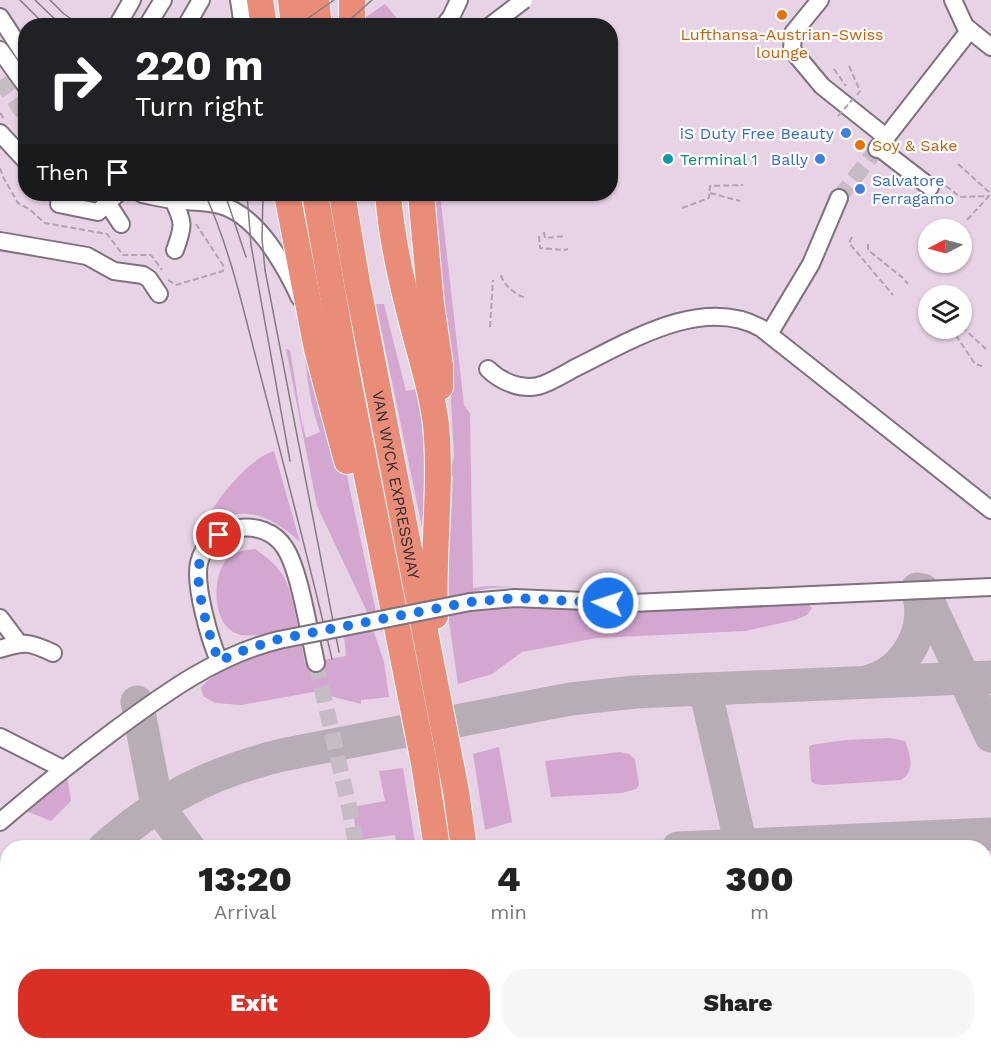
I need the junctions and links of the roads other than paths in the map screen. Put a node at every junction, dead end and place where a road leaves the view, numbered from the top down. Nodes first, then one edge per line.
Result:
1 (132, 0) edge
2 (163, 0) edge
3 (201, 0) edge
4 (291, 0) edge
5 (317, 0) edge
6 (352, 0) edge
7 (459, 0) edge
8 (517, 0) edge
9 (524, 0) edge
10 (820, 0) edge
11 (953, 0) edge
12 (246, 3) edge
13 (0, 17) edge
14 (122, 18) edge
15 (152, 18) edge
16 (191, 18) edge
17 (240, 18) edge
18 (244, 18) edge
19 (258, 18) edge
20 (293, 18) edge
21 (318, 18) edge
22 (352, 18) edge
23 (450, 18) edge
24 (493, 18) edge
25 (500, 18) edge
26 (969, 31) junction
27 (18, 41) edge
28 (991, 48) edge
29 (0, 50) edge
30 (18, 75) edge
31 (0, 133) edge
32 (880, 144) junction
33 (18, 152) edge
34 (938, 186) road end
35 (839, 198) tunnel mouth
36 (60, 201) edge
37 (110, 201) edge
38 (113, 201) edge
39 (172, 201) edge
40 (182, 201) edge
41 (289, 201) edge
42 (316, 201) edge
43 (343, 201) edge
44 (355, 201) edge
45 (389, 201) edge
46 (405, 201) edge
47 (423, 201) edge
48 (121, 224) dead end
49 (0, 241) edge
50 (175, 249) dead end
51 (357, 282) junction
52 (159, 294) dead end
53 (431, 304) junction
54 (312, 324) junction
55 (769, 334) junction
56 (488, 369) dead end
57 (435, 423) junction
58 (991, 510) edge
59 (991, 587) edge
60 (0, 618) edge
61 (18, 642) junction
62 (0, 649) edge
63 (53, 653) dead end
64 (219, 661) junction
65 (316, 663) tunnel mouth
66 (407, 676) junction
67 (435, 682) junction
68 (0, 737) edge
69 (63, 769) junction
70 (0, 822) edge
71 (436, 840) edge
72 (463, 840) edge

1 - 14 street
2 - 15 street
3 - 16 street
4 - 20 highway
5 - 21 highway
6 - 22 highway
7 - 23 street
8 - 24 street
9 - 25 street, bridge
10 - 32 street
11 - 26 street
12 - 17 street
12 - 18 street
12 - 19 highway
13 - 27 street
26 - 28 street
26 - 32 street
29 - 30 street
31 - 33 street
32 - 34 street
35 - 55 street
36 - 37 street
38 - 48 street
39 - 50 street
40 - 54 street
41 - 54 highway
42 - 66 highway, VAN WYCK EXPRESSWAY
43 - 51 highway, VAN WYCK EXPRESSWAY
44 - 51 highway
45 - 57 highway
46 - 53 highway
47 - 53 highway
49 - 52 street
51 - 67 highway, VAN WYCK EXPRESSWAY
53 - 57 highway
54 - 66 highway
55 - 56 street
55 - 58 street
57 - 67 highway
59 - 64 street, bridge
60 - 61 street
61 - 62 street
61 - 63 street
64 - 65 street
64 - 69 street
66 - 71 highway, VAN WYCK EXPRESSWAY
67 - 72 highway, VAN WYCK EXPRESSWAY
68 - 69 street
69 - 70 street

